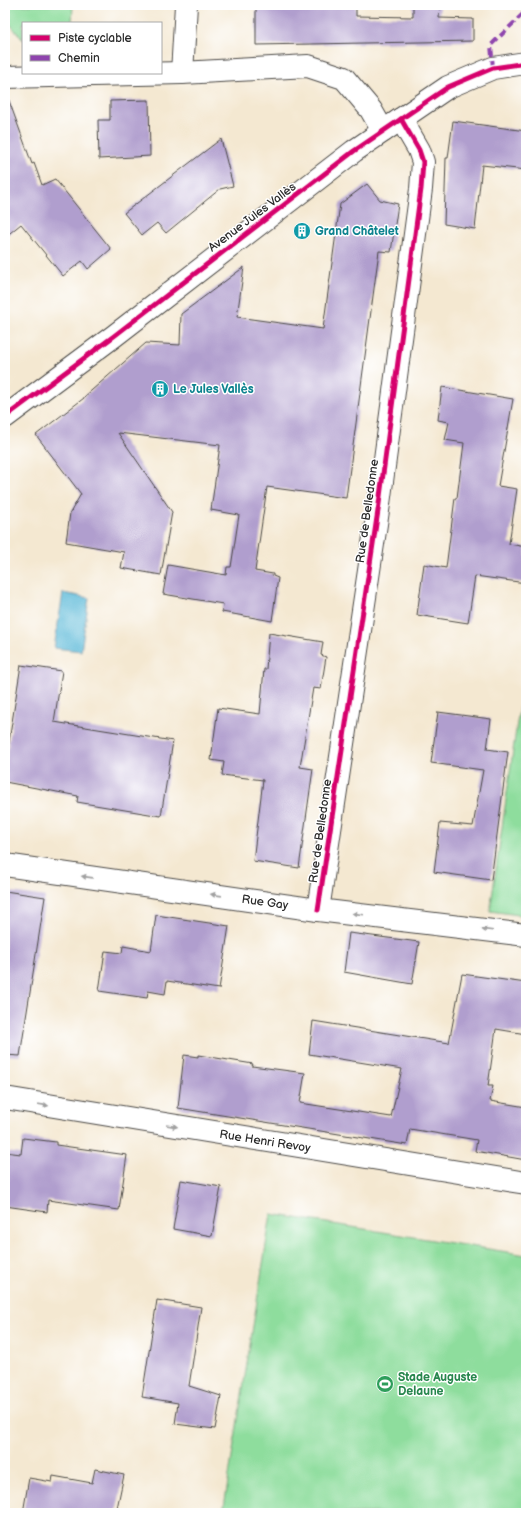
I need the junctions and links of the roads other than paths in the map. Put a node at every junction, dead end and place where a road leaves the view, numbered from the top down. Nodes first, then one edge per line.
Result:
1 (186, 5) edge
2 (526, 63) edge
3 (162, 73) edge
4 (182, 73) junction
5 (138, 74) edge
6 (5, 77) edge
7 (392, 125) junction
8 (5, 417) edge
9 (5, 865) edge
10 (318, 910) junction
11 (526, 935) edge
12 (5, 1098) edge
13 (526, 1183) edge

1 - 4 street
2 - 7 street, Avenue Jules Vallès
3 - 4 street, Rue de Belledonne
4 - 7 street, Rue de Belledonne
5 - 6 street, Rue de Belledonne
7 - 8 street, Avenue Jules Vallès
7 - 10 street, Rue de Belledonne
10 -> 9 street, Rue Gay
11 -> 10 street, Rue Gay
12 -> 13 street, Rue Henri Revoy

